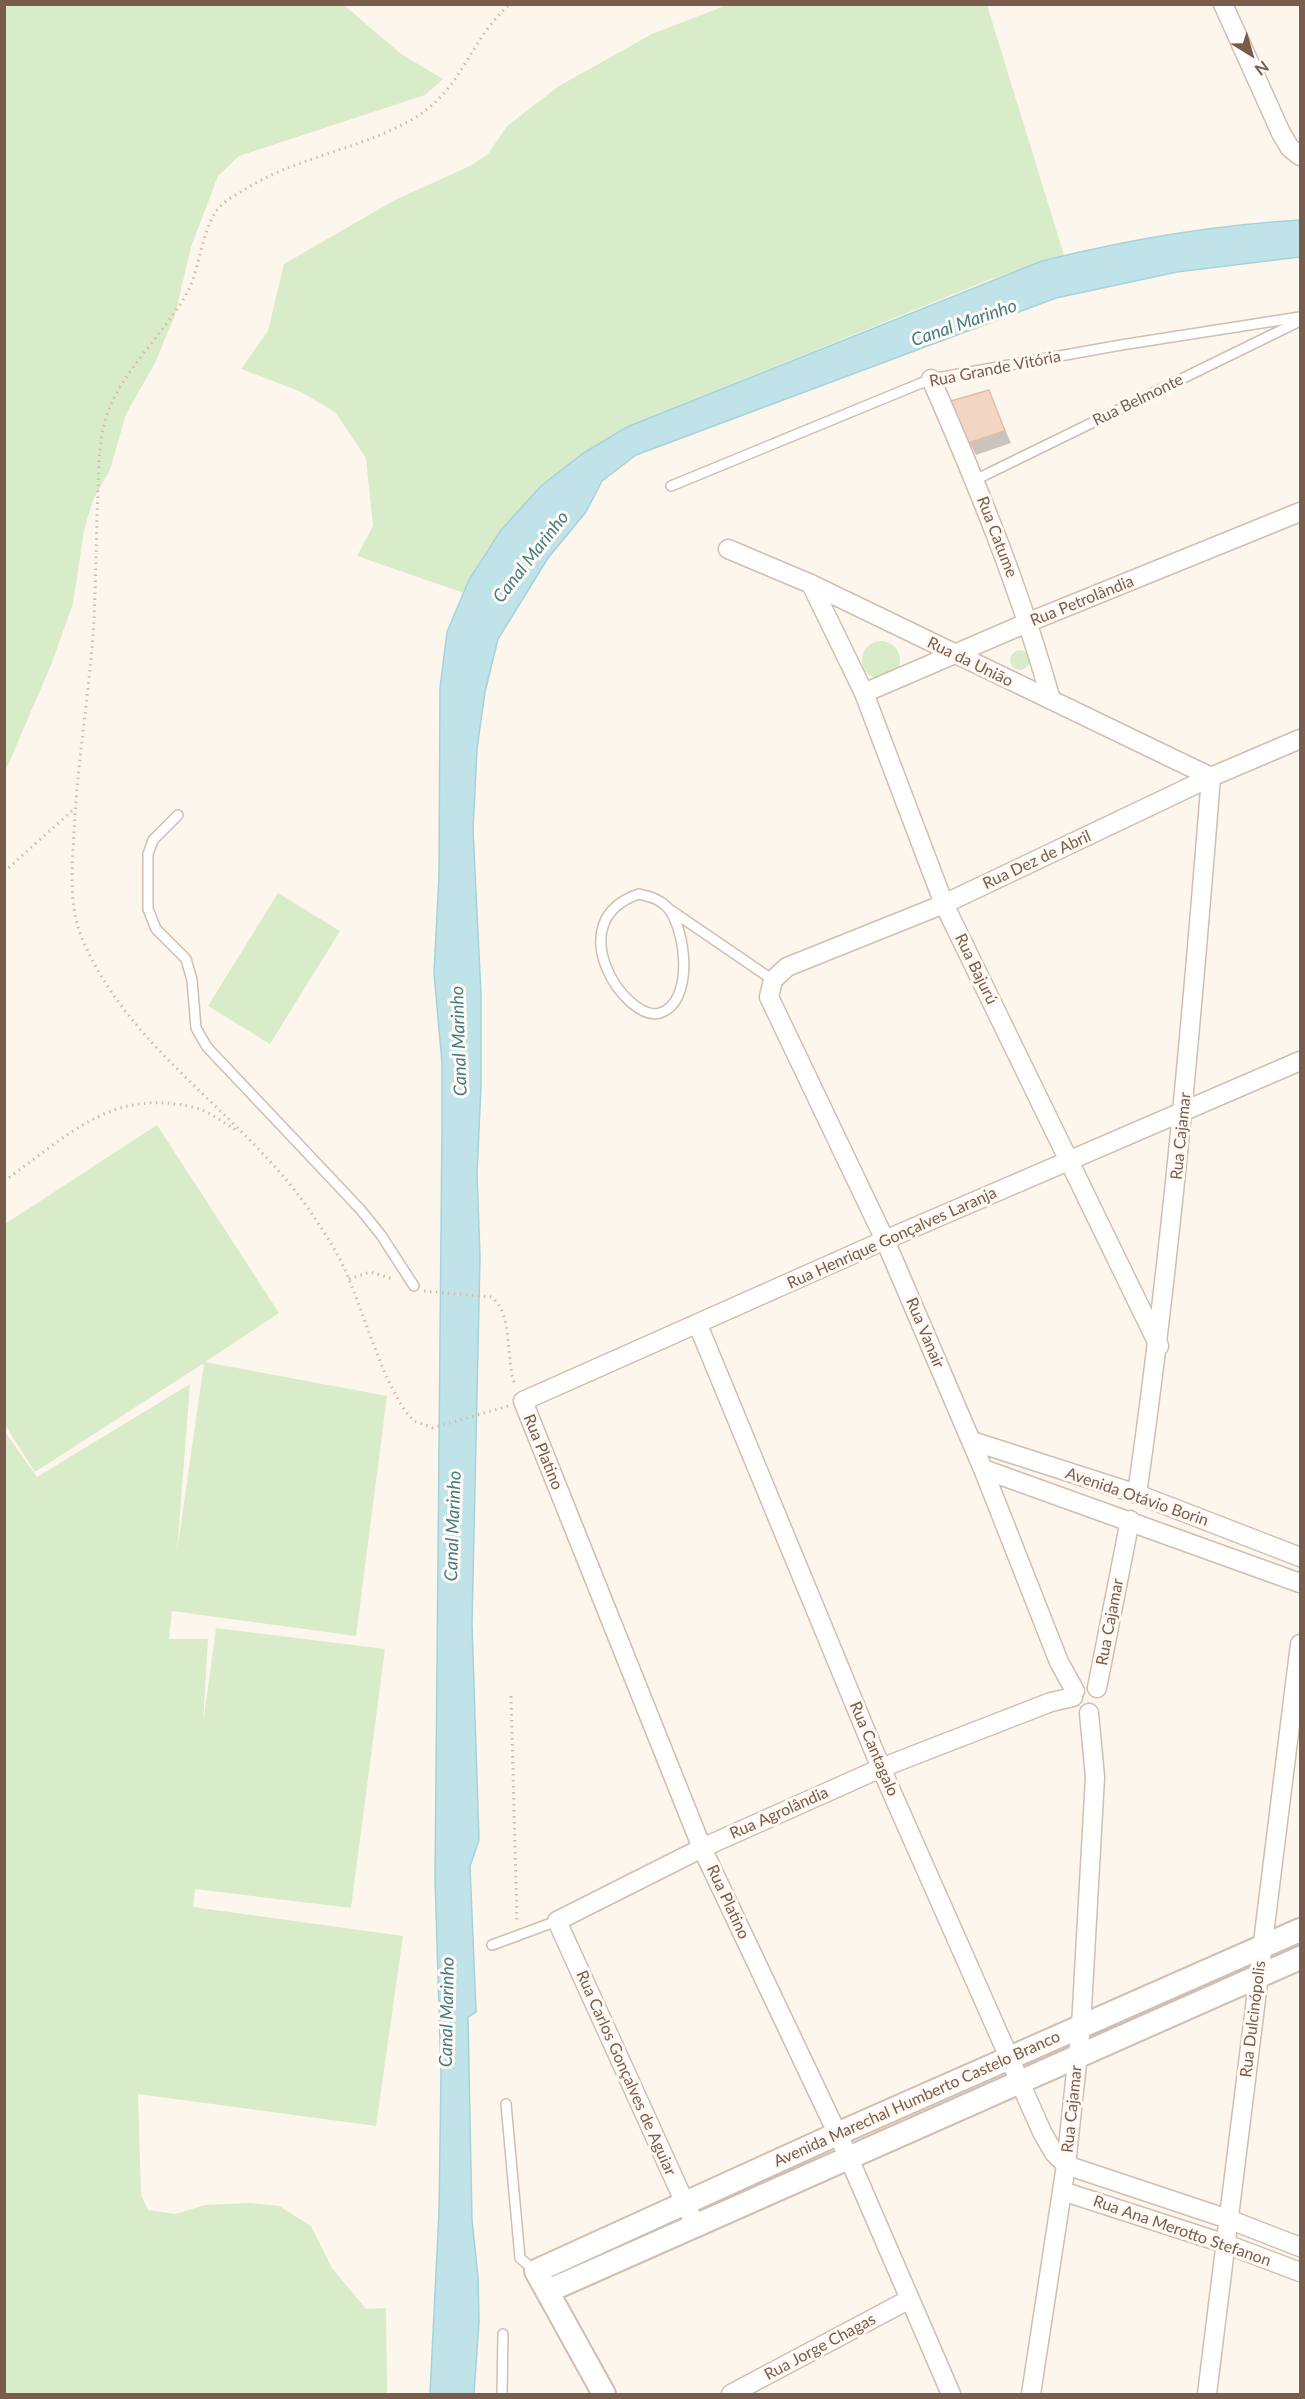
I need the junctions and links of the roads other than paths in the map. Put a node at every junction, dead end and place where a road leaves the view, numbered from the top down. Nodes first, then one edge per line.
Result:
1 (1223, 4) edge
2 (1300, 156) edge
3 (1300, 319) edge
4 (931, 379) junction
5 (975, 480) junction
6 (671, 486) dead end
7 (1300, 512) edge
8 (728, 549) dead end
9 (811, 584) junction
10 (1029, 622) junction
11 (953, 653) junction
12 (864, 693) junction
13 (1051, 700) junction
14 (1300, 739) edge
15 (1211, 777) junction
16 (178, 815) dead end
17 (944, 904) junction
18 (669, 909) junction
19 (773, 980) junction
20 (1300, 1061) edge
21 (1184, 1113) junction
22 (1070, 1161) junction
23 (885, 1240) junction
24 (414, 1286) dead end
25 (698, 1325) junction
26 (1158, 1346) junction
27 (523, 1401) joint
28 (972, 1441) junction
29 (983, 1469) junction
30 (1137, 1494) junction
31 (1130, 1520) junction
32 (1300, 1557) edge
33 (1300, 1583) edge
34 (1300, 1644) edge
35 (1097, 1688) junction
36 (1074, 1694) junction
37 (1089, 1713) junction
38 (881, 1768) junction
39 (702, 1848) junction
40 (557, 1921) junction
41 (1300, 1930) edge
42 (492, 1945) dead end
43 (1261, 1947) junction
44 (1300, 1958) edge
45 (1258, 1977) junction
46 (1082, 2026) junction
47 (1078, 2057) junction
48 (1009, 2058) junction
49 (1019, 2083) junction
50 (506, 2104) dead end
51 (837, 2134) junction
52 (848, 2156) junction
53 (1066, 2165) junction
54 (1062, 2191) junction
55 (686, 2203) junction
56 (1228, 2219) junction
57 (695, 2225) junction
58 (1226, 2244) junction
59 (1300, 2247) edge
60 (536, 2271) junction
61 (1300, 2272) edge
62 (548, 2291) junction
63 (908, 2300) junction
64 (502, 2334) dead end
65 (502, 2394) edge
66 (604, 2394) edge
67 (731, 2394) edge
68 (951, 2394) edge
69 (1031, 2394) edge
70 (1207, 2394) edge

1 - 2 street
3 - 4 lane, Rua Grande Vitória
3 - 5 lane, Rua Belmonte
4 - 5 street, Rua Catume
4 - 6 lane, Rua Grande Vitória
5 - 10 street, Rua Catume
7 - 10 street, Rua Petrolândia
8 - 9 street, Rua da União
9 - 11 street, Rua da União
9 - 12 street, Rua Bajurú
10 - 11 street, Rua Petrolândia
10 - 13 street, Rua Catume
11 - 12 street, Rua Petrolândia
11 - 13 street, Rua da União
12 - 17 street, Rua Bajurú
13 - 15 street, Rua da União
14 - 15 street, Rua Dez de Abril
15 - 17 street, Rua Dez de Abril
15 - 21 street, Rua Cajamar
16 - 24 lane
17 - 19 street, Rua Dez de Abril
17 - 22 street, Rua Bajurú
18 - 18 lane
18 - 19 lane
19 - 23 street, Rua Vanair
20 - 21 street, Rua Henrique Gonçalves Laranja
21 - 22 street, Rua Henrique Gonçalves Laranja
21 - 26 street, Rua Cajamar
22 - 23 street, Rua Henrique Gonçalves Laranja
22 - 26 street, Rua Bajurú
23 - 25 street, Rua Henrique Gonçalves Laranja
23 - 28 street, Rua Vanair
25 - 27 street, Rua Henrique Gonçalves Laranja
25 - 38 street, Rua Cantagalo
26 - 30 street, Rua Cajamar
27 - 39 street, Rua Platino
28 - 29 street, Rua Vanair
28 - 30 street, Avenida Otávio Borin
29 - 31 street, Avenida Otávio Borin
29 - 36 street, Rua Vanair
30 - 32 street, Avenida Otávio Borin
31 - 33 street, Avenida Otávio Borin
31 - 35 street, Rua Cajamar
34 - 43 street, Rua Dulcinópolis
35 - 36 street
35 - 37 street
36 - 37 street
36 - 38 street, Rua Agrolândia
37 - 46 street, Rua Cajamar
38 - 39 street, Rua Agrolândia
38 - 48 street, Rua Cantagalo
39 - 40 street, Rua Agrolândia
39 - 51 street, Rua Platino
40 - 42 lane, Rua Agrolândia
40 - 55 street, Rua Carlos Gonçalves de Aguiar
41 - 43 street, Avenida Marechal Humberto Castelo Branco
43 - 45 street, Rua Dulcinópolis
43 - 46 street, Avenida Marechal Humberto Castelo Branco
44 - 45 street, Avenida Marechal Humberto Castelo Branco
45 - 47 street, Avenida Marechal Humberto Castelo Branco
45 - 56 street, Rua Dulcinópolis
46 - 47 street, Rua Cajamar
46 - 48 street, Avenida Marechal Humberto Castelo Branco
47 - 49 street, Avenida Marechal Humberto Castelo Branco
47 - 53 street, Rua Cajamar
48 - 49 street, Rua Cantagalo
48 - 51 street, Avenida Marechal Humberto Castelo Branco
49 - 52 street, Avenida Marechal Humberto Castelo Branco
49 - 53 street, Rua Cantagalo
50 - 60 lane
51 - 52 street, Rua Platino
51 - 55 street, Avenida Marechal Humberto Castelo Branco
52 - 57 street, Avenida Marechal Humberto Castelo Branco
52 - 63 street, Rua Platino
53 - 54 street, Rua Cajamar
53 - 56 street, Rua Ana Merotto Stefanon
54 - 58 street, Rua Ana Merotto Stefanon
54 - 69 street, Rua Cajamar
55 - 57 street, Rua Carlos Gonçalves de Aguiar
55 - 60 street, Avenida Marechal Humberto Castelo Branco
56 - 58 street, Rua Dulcinópolis
56 - 59 street, Rua Ana Merotto Stefanon
57 - 62 street, Avenida Marechal Humberto Castelo Branco
58 - 61 street, Rua Ana Merotto Stefanon
58 - 70 street, Rua Dulcinópolis
60 - 62 street
62 - 66 street
63 - 67 street, Rua Jorge Chagas
63 - 68 street, Rua Platino
64 - 65 lane

